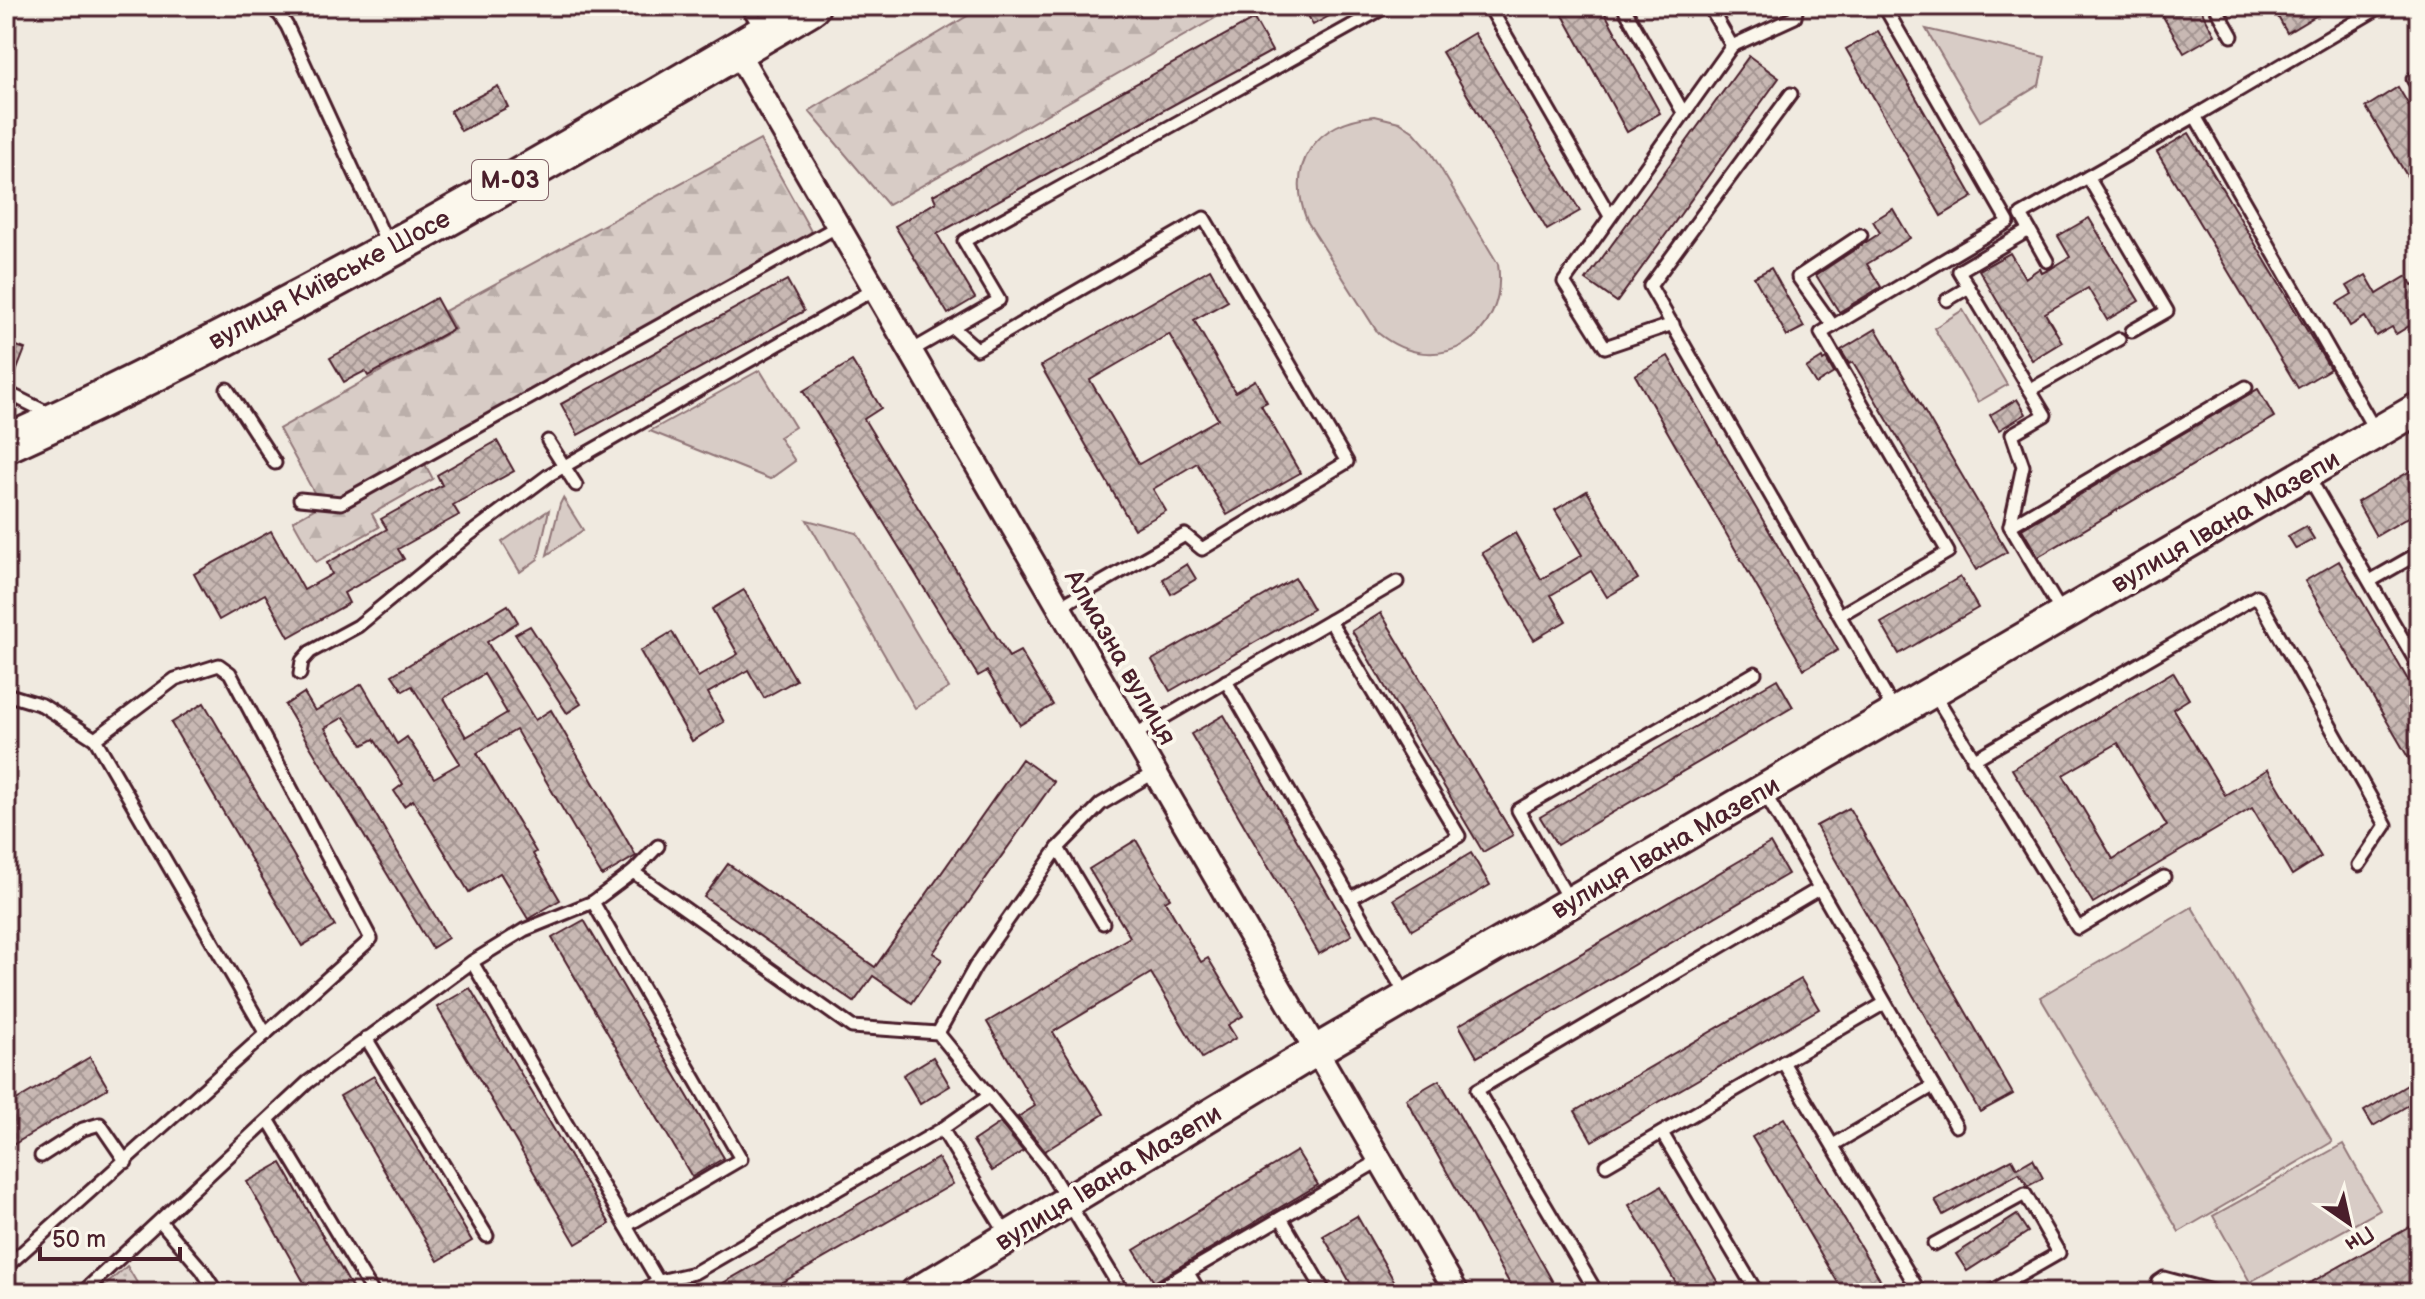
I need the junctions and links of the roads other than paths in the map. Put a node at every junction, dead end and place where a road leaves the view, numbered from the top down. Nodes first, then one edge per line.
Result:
1 (293, 6) edge
2 (811, 6) edge
3 (1387, 6) edge
4 (1489, 6) edge
5 (1623, 6) edge
6 (1709, 6) edge
7 (1797, 6) edge
8 (1884, 6) edge
9 (2215, 6) edge
10 (2382, 6) edge
11 (276, 10) edge
12 (749, 30) edge
13 (2232, 36) dead end
14 (1732, 46) junction
15 (1791, 94) dead end
16 (1684, 114) junction
17 (2195, 116) junction
18 (2088, 177) junction
19 (2021, 215) junction
20 (1610, 216) junction
21 (2008, 222) junction
22 (838, 226) junction
23 (2029, 230) junction
24 (1861, 235) dead end
25 (390, 249) junction
26 (2047, 261) dead end
27 (1969, 287) junction
28 (875, 289) junction
29 (1947, 300) dead end
30 (1673, 324) junction
31 (1833, 326) junction
32 (952, 327) junction
33 (2132, 331) dead end
34 (2119, 339) dead end
35 (911, 351) junction
36 (2246, 387) dead end
37 (227, 389) dead end
38 (2030, 390) junction
39 (6, 392) edge
40 (2419, 408) edge
41 (60, 419) junction
42 (2377, 432) junction
43 (548, 441) dead end
44 (6, 444) edge
45 (275, 463) dead end
46 (563, 467) junction
47 (2307, 473) junction
48 (576, 485) dead end
49 (300, 499) dead end
50 (2010, 526) junction
51 (2419, 553) edge
52 (2370, 581) junction
53 (1397, 582) dead end
54 (1059, 607) junction
55 (1840, 615) junction
56 (2063, 615) junction
57 (1330, 621) junction
58 (2419, 667) edge
59 (1755, 673) dead end
60 (300, 674) dead end
61 (1226, 681) junction
62 (1933, 691) junction
63 (6, 694) edge
64 (1896, 713) junction
65 (1134, 735) junction
66 (95, 739) junction
67 (1973, 760) junction
68 (1155, 772) junction
69 (1763, 790) junction
70 (658, 846) dead end
71 (1058, 848) junction
72 (2359, 865) dead end
73 (633, 872) junction
74 (2164, 877) dead end
75 (1820, 888) junction
76 (1351, 898) junction
77 (593, 902) junction
78 (1571, 902) junction
79 (1103, 923) dead end
80 (472, 962) junction
81 (1408, 997) junction
82 (1885, 1003) junction
83 (938, 1033) junction
84 (266, 1034) junction
85 (366, 1038) junction
86 (1317, 1050) junction
87 (1783, 1062) junction
88 (1933, 1086) junction
89 (989, 1096) junction
90 (269, 1121) junction
91 (1956, 1126) dead end
92 (942, 1129) junction
93 (1662, 1133) junction
94 (1833, 1145) junction
95 (41, 1156) dead end
96 (1380, 1160) junction
97 (126, 1162) junction
98 (1606, 1165) dead end
99 (1068, 1200) junction
100 (1281, 1218) junction
101 (160, 1221) junction
102 (626, 1226) junction
103 (487, 1236) dead end
104 (1008, 1237) junction
105 (1934, 1244) dead end
106 (6, 1267) edge
107 (1188, 1273) junction
108 (659, 1281) junction
109 (2158, 1282) dead end
110 (82, 1293) edge
111 (217, 1293) edge
112 (373, 1293) edge
113 (639, 1293) edge
114 (665, 1293) edge
115 (916, 1293) edge
116 (1123, 1293) edge
117 (1152, 1293) edge
118 (1200, 1293) edge
119 (1325, 1293) edge
120 (1457, 1293) edge
121 (1597, 1293) edge
122 (1757, 1293) edge
123 (1920, 1293) edge
124 (1989, 1293) edge
125 (2220, 1293) edge

1 - 11 lane
2 - 12 highway, вулиця Київське Шосе / М-03
3 - 32 lane
4 - 20 lane
5 - 16 lane
6 - 14 lane
7 - 14 lane
8 - 21 lane
9 - 13 lane
10 - 17 lane
11 - 25 lane
12 - 22 street, Алмазна вулиця
12 - 25 highway, вулиця Київське Шосе / М-03
14 - 16 lane
15 - 30 lane
16 - 20 lane
17 - 18 lane
17 - 42 lane
18 - 19 lane
18 - 33 lane
19 - 21 lane
19 - 23 lane
20 - 30 lane
21 - 31 lane
22 - 28 street, Алмазна вулиця
22 - 49 lane
23 - 26 lane
23 - 27 lane
24 - 31 lane
25 - 41 highway, вулиця Київське Шосе / М-03
27 - 29 lane
27 - 38 lane
28 - 35 street, Алмазна вулиця
28 - 46 lane
30 - 55 lane
31 - 55 lane
32 - 35 lane
32 - 54 lane
34 - 38 lane
35 - 54 street, Алмазна вулиця
36 - 50 lane
37 - 45 lane
38 - 50 lane
39 - 41 lane
40 - 42 main road, вулиця Івана Мазепи
41 - 44 highway, вулиця Київське Шосе / М-03
42 - 47 main road, вулиця Івана Мазепи
43 - 46 lane
46 - 48 lane
46 - 60 lane
47 - 52 lane
47 - 56 main road, вулиця Івана Мазепи
50 - 56 lane
51 - 52 lane
52 - 58 lane
53 - 57 lane
54 - 65 street, Алмазна вулиця
55 - 64 lane
56 - 62 main road, вулиця Івана Мазепи
57 - 61 lane
57 - 76 lane
59 - 78 lane
61 - 65 lane
61 - 76 lane
62 - 64 main road, вулиця Івана Мазепи
62 - 67 lane
63 - 66 lane
64 - 69 main road, вулиця Івана Мазепи
65 - 68 street, Алмазна вулиця
66 - 84 lane
66 - 84 lane
67 - 72 lane
67 - 74 lane
68 - 71 lane
68 - 86 street, Алмазна вулиця
69 - 75 lane
69 - 78 main road, вулиця Івана Мазепи
70 - 73 lane
71 - 79 lane
71 - 83 lane
73 - 77 lane
73 - 83 lane
75 - 82 lane
75 - 121 lane
76 - 81 lane
77 - 80 lane
77 - 102 lane
78 - 81 main road, вулиця Івана Мазепи
80 - 85 lane
80 - 102 lane
81 - 86 main road, вулиця Івана Мазепи
82 - 87 lane
82 - 88 lane
83 - 89 lane
84 - 97 lane
85 - 90 lane
85 - 103 lane
86 - 96 street, Алмазна вулиця
86 - 99 main road, вулиця Івана Мазепи
87 - 93 lane
87 - 94 lane
88 - 91 lane
88 - 94 lane
89 - 92 lane
89 - 99 lane
90 - 101 lane
90 - 112 lane
92 - 104 lane
92 - 108 lane
93 - 98 lane
93 - 122 lane
94 - 123 lane
95 - 97 lane
96 - 100 lane
96 - 120 street, Алмазна вулиця
97 - 106 lane
99 - 104 main road, вулиця Івана Мазепи
99 - 116 lane
100 - 107 lane
100 - 119 lane
101 - 110 lane
101 - 111 lane
102 - 108 lane
104 - 115 main road, вулиця Івана Мазепи
105 - 124 lane
107 - 117 lane
107 - 118 lane
108 - 113 lane
108 - 114 lane
109 - 125 lane

